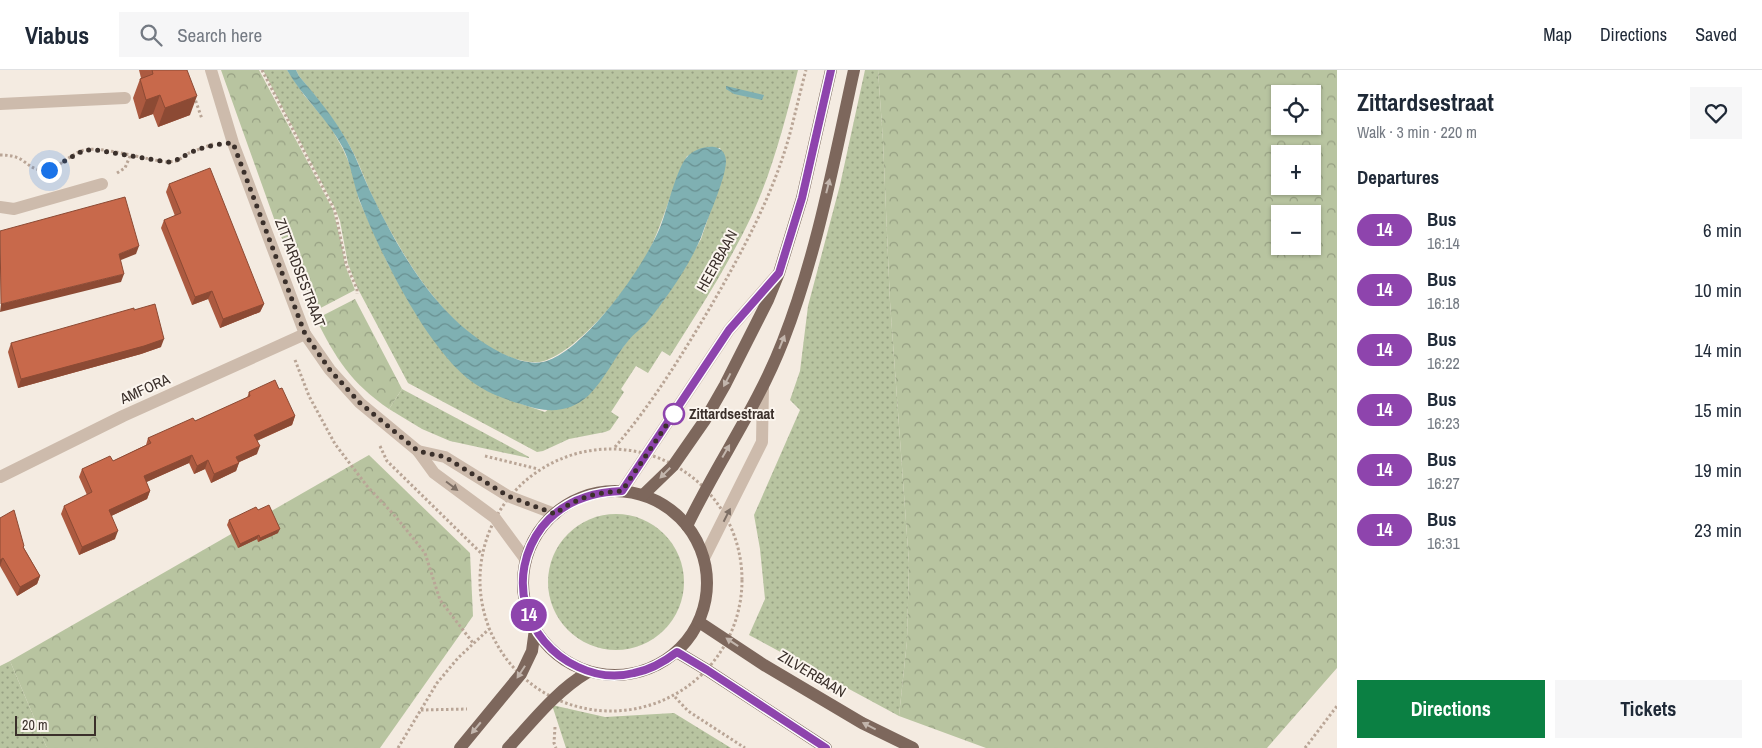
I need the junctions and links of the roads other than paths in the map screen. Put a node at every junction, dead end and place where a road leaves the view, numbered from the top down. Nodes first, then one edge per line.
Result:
1 (211, 70) edge
2 (831, 70) edge
3 (854, 70) edge
4 (125, 98) dead end
5 (0, 104) edge
6 (102, 184) dead end
7 (0, 207) edge
8 (779, 273) junction
9 (305, 334) junction
10 (763, 387) junction
11 (418, 451) junction
12 (0, 477) edge
13 (622, 491) junction
14 (643, 495) junction
15 (555, 514) junction
16 (687, 526) junction
17 (704, 558) junction
18 (526, 560) junction
19 (699, 622) junction
20 (535, 629) junction
21 (677, 652) junction
22 (588, 672) junction
23 (460, 748) edge
24 (508, 748) edge
25 (826, 748) edge
26 (913, 748) edge

1 - 9 street, ZITTARDSESTRAAT
2 - 8 main road
10 -> 3 main road
4 - 5 street
6 - 7 street
8 - 13 street
8 -> 14 main road
9 - 11 street, ZITTARDSESTRAAT
9 - 12 street, AMFORA
16 -> 10 main road
17 -> 10 street
11 - 15 street, ZITTARDSESTRAAT
11 -> 18 street, ZITTARDSESTRAAT
13 - 14 main road
13 - 15 main road
14 - 16 main road
15 - 18 main road
16 - 17 main road
17 - 19 main road
18 - 20 main road
19 - 21 main road
26 -> 19 main road, ZILVERBAAN
20 - 22 main road
20 -> 23 main road
21 - 22 main road
21 - 25 main road
22 - 24 main road

